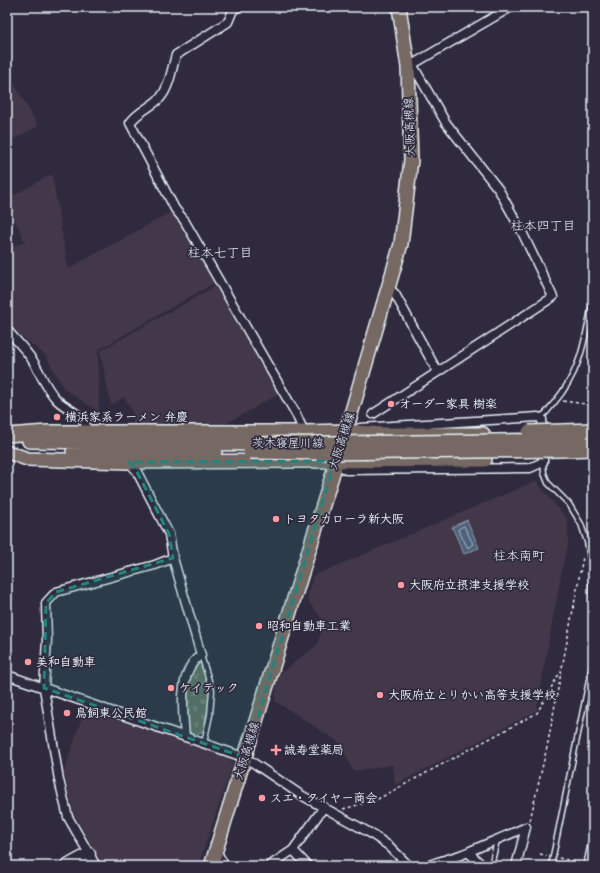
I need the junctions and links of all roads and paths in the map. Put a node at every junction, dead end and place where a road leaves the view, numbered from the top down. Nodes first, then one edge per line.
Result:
1 (238, 7) edge
2 (399, 7) edge
3 (511, 7) edge
4 (410, 65) junction
5 (388, 287) junction
6 (593, 300) edge
7 (7, 330) edge
8 (437, 371) junction
9 (556, 400) junction
10 (593, 406) edge
11 (373, 414) dead end
12 (538, 417) junction
13 (346, 430) junction
14 (593, 430) edge
15 (88, 432) junction
16 (304, 432) junction
17 (7, 435) edge
18 (593, 440) edge
19 (564, 444) junction
20 (7, 448) edge
21 (593, 450) edge
22 (593, 457) edge
23 (335, 461) junction
24 (128, 462) junction
25 (544, 462) junction
26 (584, 556) dead end
27 (173, 558) junction
28 (593, 608) edge
29 (201, 655) junction
30 (593, 661) edge
31 (561, 671) junction
32 (7, 675) edge
33 (44, 688) junction
34 (185, 737) junction
35 (204, 744) junction
36 (246, 758) junction
37 (324, 807) junction
38 (331, 811) junction
39 (526, 827) junction
40 (593, 833) edge
41 (497, 840) junction
42 (293, 850) junction
43 (216, 851) junction
44 (468, 852) junction
45 (89, 854) junction
46 (553, 857) junction
47 (586, 865) edge
48 (67, 866) edge
49 (96, 866) edge
50 (211, 866) edge
51 (226, 866) edge
52 (270, 866) edge
53 (308, 866) edge
54 (409, 866) edge
55 (426, 866) edge
56 (483, 866) edge
57 (491, 866) edge
58 (516, 866) edge
59 (551, 866) edge

1 - 16 street
2 - 4 main road, 大阪高槻線
3 - 4 street
4 - 5 main road, 大阪高槻線
4 - 8 street
5 - 8 street
5 - 13 main road, 大阪高槻線
6 - 9 lane
7 - 15 street
8 - 11 street
9 - 10 path
9 - 12 lane
12 - 13 street
12 - 25 street
13 - 16 main road
13 - 19 main road, bridge
13 - 23 main road, 大阪高槻線
14 - 19 main road
15 - 16 main road
15 - 17 main road
18 - 19 main road, 茨木寝屋川線
19 - 20 main road, 茨木寝屋川線, bridge
19 - 21 main road, 茨木寝屋川線
19 - 22 main road
19 - 23 main road
20 - 24 main road
23 - 24 main road
23 - 25 street
23 - 36 main road, 大阪高槻線
24 - 27 street
25 - 28 lane
26 - 31 path
27 - 29 street
27 - 33 street
29 - 34 street
29 - 35 lane
30 - 46 lane
31 - 38 path
31 - 39 path
32 - 33 street
33 - 34 street
33 - 45 street
34 - 35 street
35 - 36 street
36 - 37 street
36 - 43 main road, 大阪高槻線
37 - 38 street
37 - 42 street
38 - 54 street
39 - 41 street
39 - 58 street
40 - 47 lane
41 - 44 street
41 - 57 lane
42 - 52 street
42 - 53 street
43 - 50 main road, 大阪高槻線
43 - 51 street
44 - 55 street
44 - 56 street
45 - 48 street
45 - 49 street
46 - 47 path
46 - 59 lane

